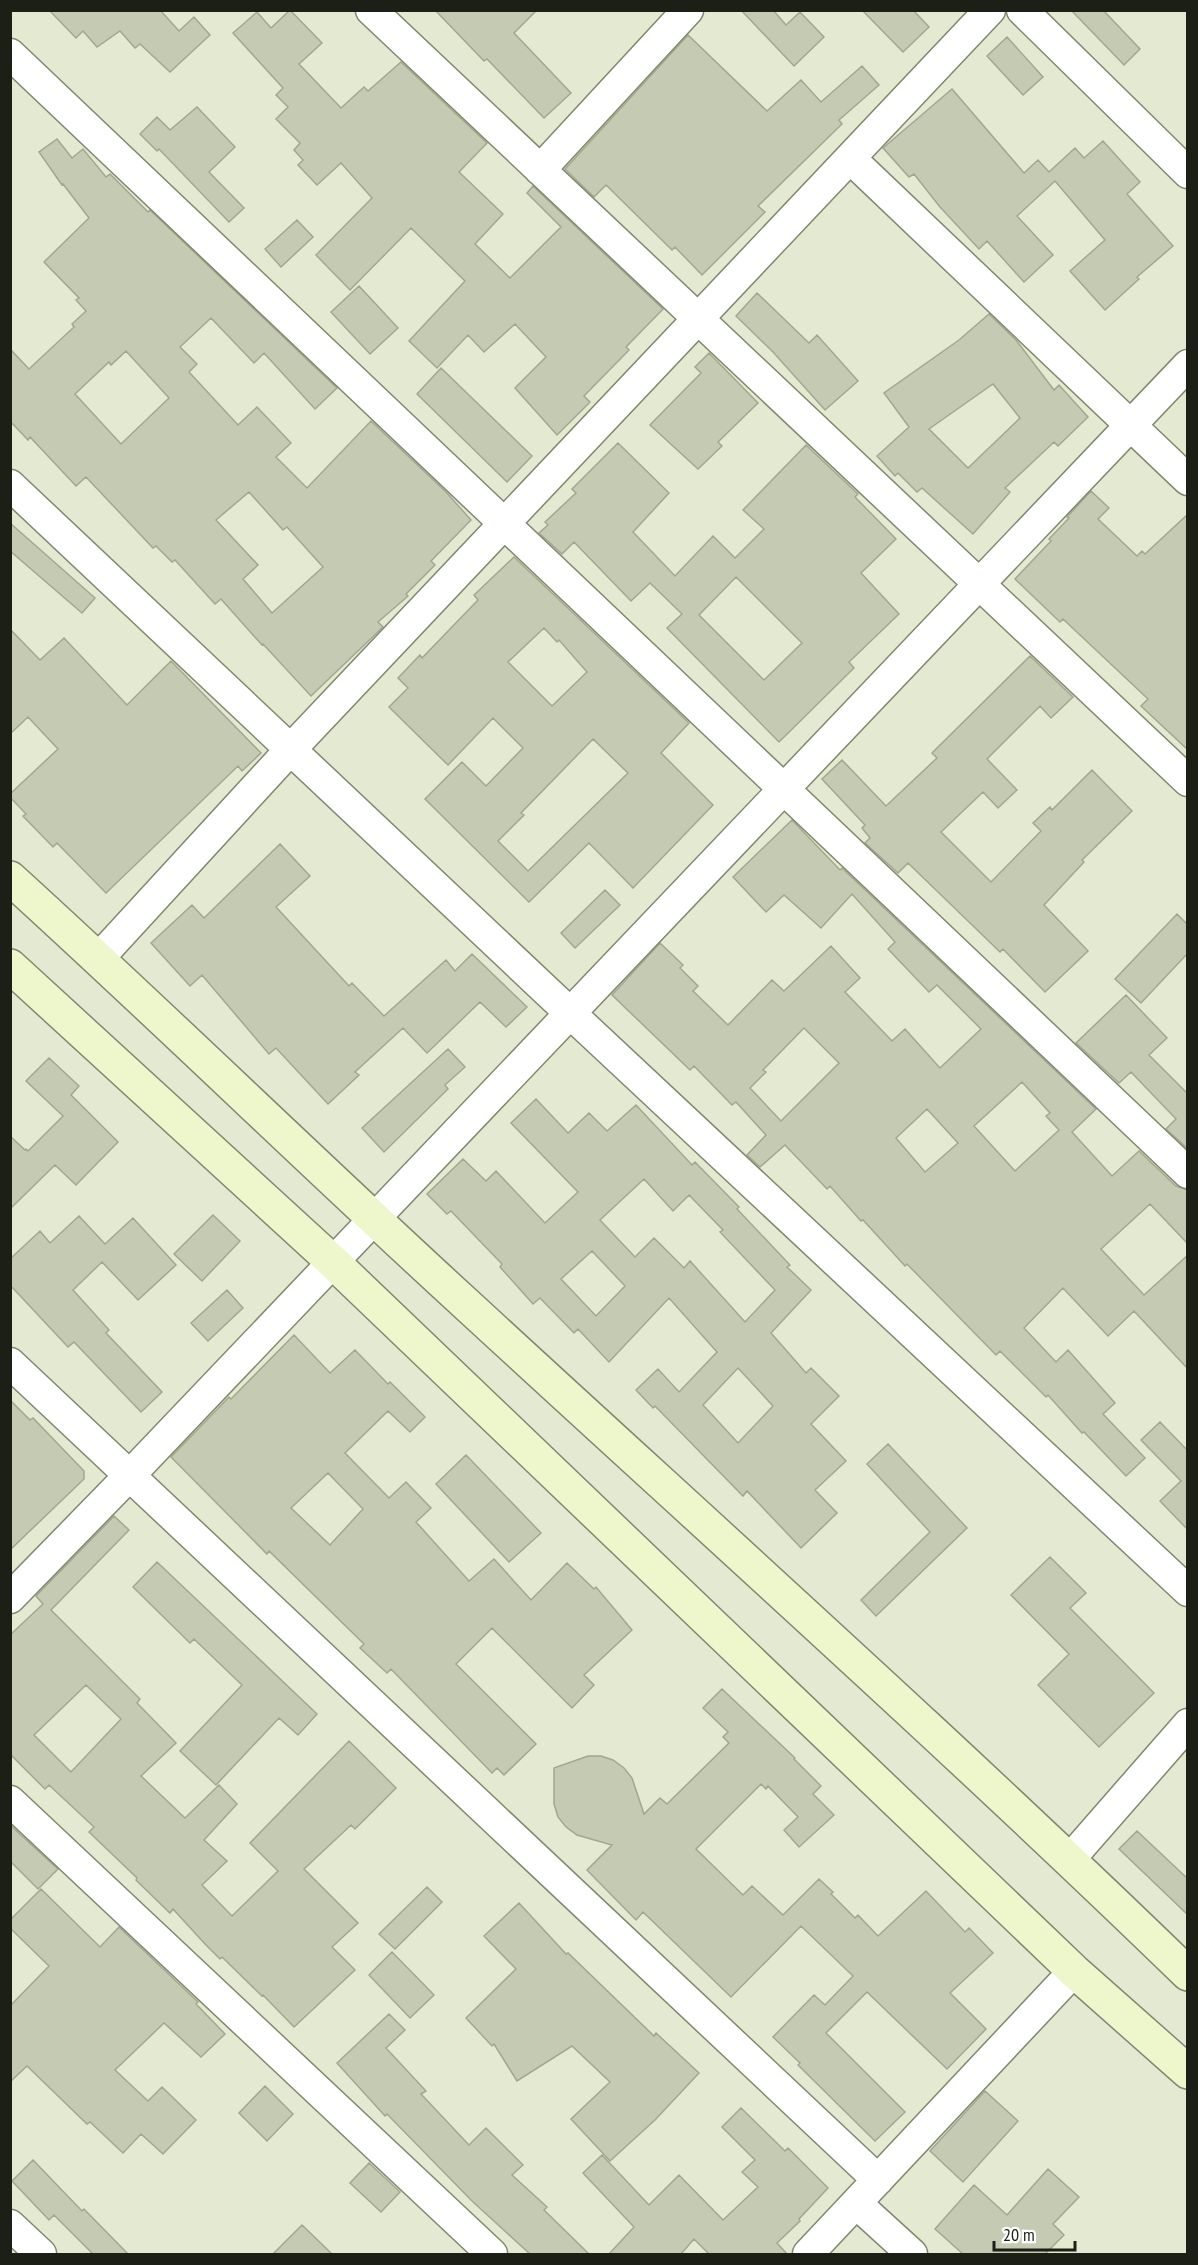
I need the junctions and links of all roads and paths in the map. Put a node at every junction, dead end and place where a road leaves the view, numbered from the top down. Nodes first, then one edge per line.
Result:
1 (371, 10) edge
2 (688, 10) edge
3 (990, 10) edge
4 (1022, 10) edge
5 (10, 54) edge
6 (851, 159) junction
7 (540, 170) junction
8 (1188, 173) edge
9 (698, 320) junction
10 (1188, 365) edge
11 (1130, 425) junction
12 (1188, 480) edge
13 (10, 485) edge
14 (504, 524) junction
15 (979, 584) junction
16 (290, 750) junction
17 (1188, 781) edge
18 (784, 789) junction
19 (10, 878) edge
20 (98, 958) junction
21 (10, 966) edge
22 (570, 1013) junction
23 (1188, 1173) edge
24 (374, 1219) junction
25 (333, 1262) junction
26 (10, 1363) edge
27 (130, 1475) junction
28 (1188, 1591) edge
29 (10, 1598) edge
30 (1188, 1724) edge
31 (10, 1800) edge
32 (1070, 1859) junction
33 (1074, 1971) junction
34 (1188, 1974) edge
35 (1188, 2072) edge
36 (878, 2180) junction
37 (856, 2203) junction
38 (10, 2225) edge
39 (41, 2254) edge
40 (492, 2254) edge
41 (808, 2254) edge
42 (912, 2254) edge

1 - 7 street
2 - 7 street
3 - 6 street
4 - 8 street
5 - 14 street
6 - 9 street
6 - 11 street
7 - 9 street
9 - 14 street
9 - 15 street
10 - 11 street
11 - 12 street
11 - 15 street
13 - 16 street
14 - 16 street
14 - 18 street
15 - 17 street
15 - 18 street
16 - 20 street
16 - 22 street
18 - 22 street
18 - 23 street
19 - 20 main road
20 - 24 main road
21 - 25 main road
22 - 24 street
22 - 28 street
24 - 25 street
24 - 32 main road
25 - 27 street
25 - 33 main road
26 - 27 street
27 - 29 street
27 - 36 street
30 - 32 street
31 - 40 street
32 - 34 main road
33 - 35 main road
33 - 36 street
36 - 37 street
37 - 41 street
37 - 42 street
38 - 39 street

